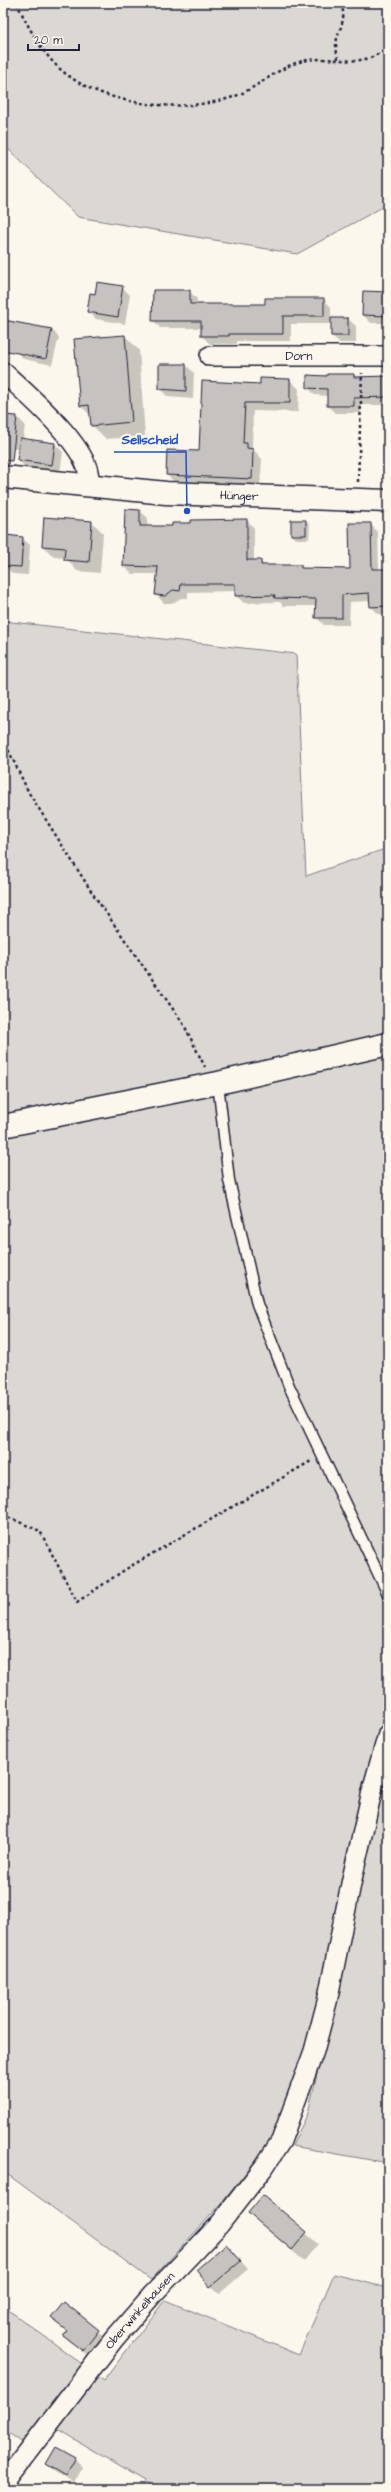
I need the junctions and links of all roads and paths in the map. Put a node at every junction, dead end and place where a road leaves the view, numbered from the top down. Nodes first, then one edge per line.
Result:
1 (17, 3) edge
2 (340, 3) edge
3 (388, 46) edge
4 (338, 59) junction
5 (210, 356) dead end
6 (388, 356) edge
7 (3, 372) edge
8 (362, 374) dead end
9 (3, 477) edge
10 (90, 486) junction
11 (358, 500) junction
12 (388, 501) edge
13 (3, 739) edge
14 (388, 1044) edge
15 (218, 1083) junction
16 (3, 1126) edge
17 (323, 1455) junction
18 (3, 1514) edge
19 (388, 1594) edge
20 (388, 1734) edge
21 (3, 2484) edge

1 - 4 path
2 - 4 path
3 - 4 path
5 - 6 street, Dorn
7 - 10 street
8 - 11 path
9 - 10 street, Hünger
10 - 11 street, Hünger
11 - 12 street, Hünger
13 - 15 path
14 - 15 street
15 - 16 street
15 - 17 lane
17 - 18 path
17 - 19 lane
20 - 21 street, Oberwinkelhausen

